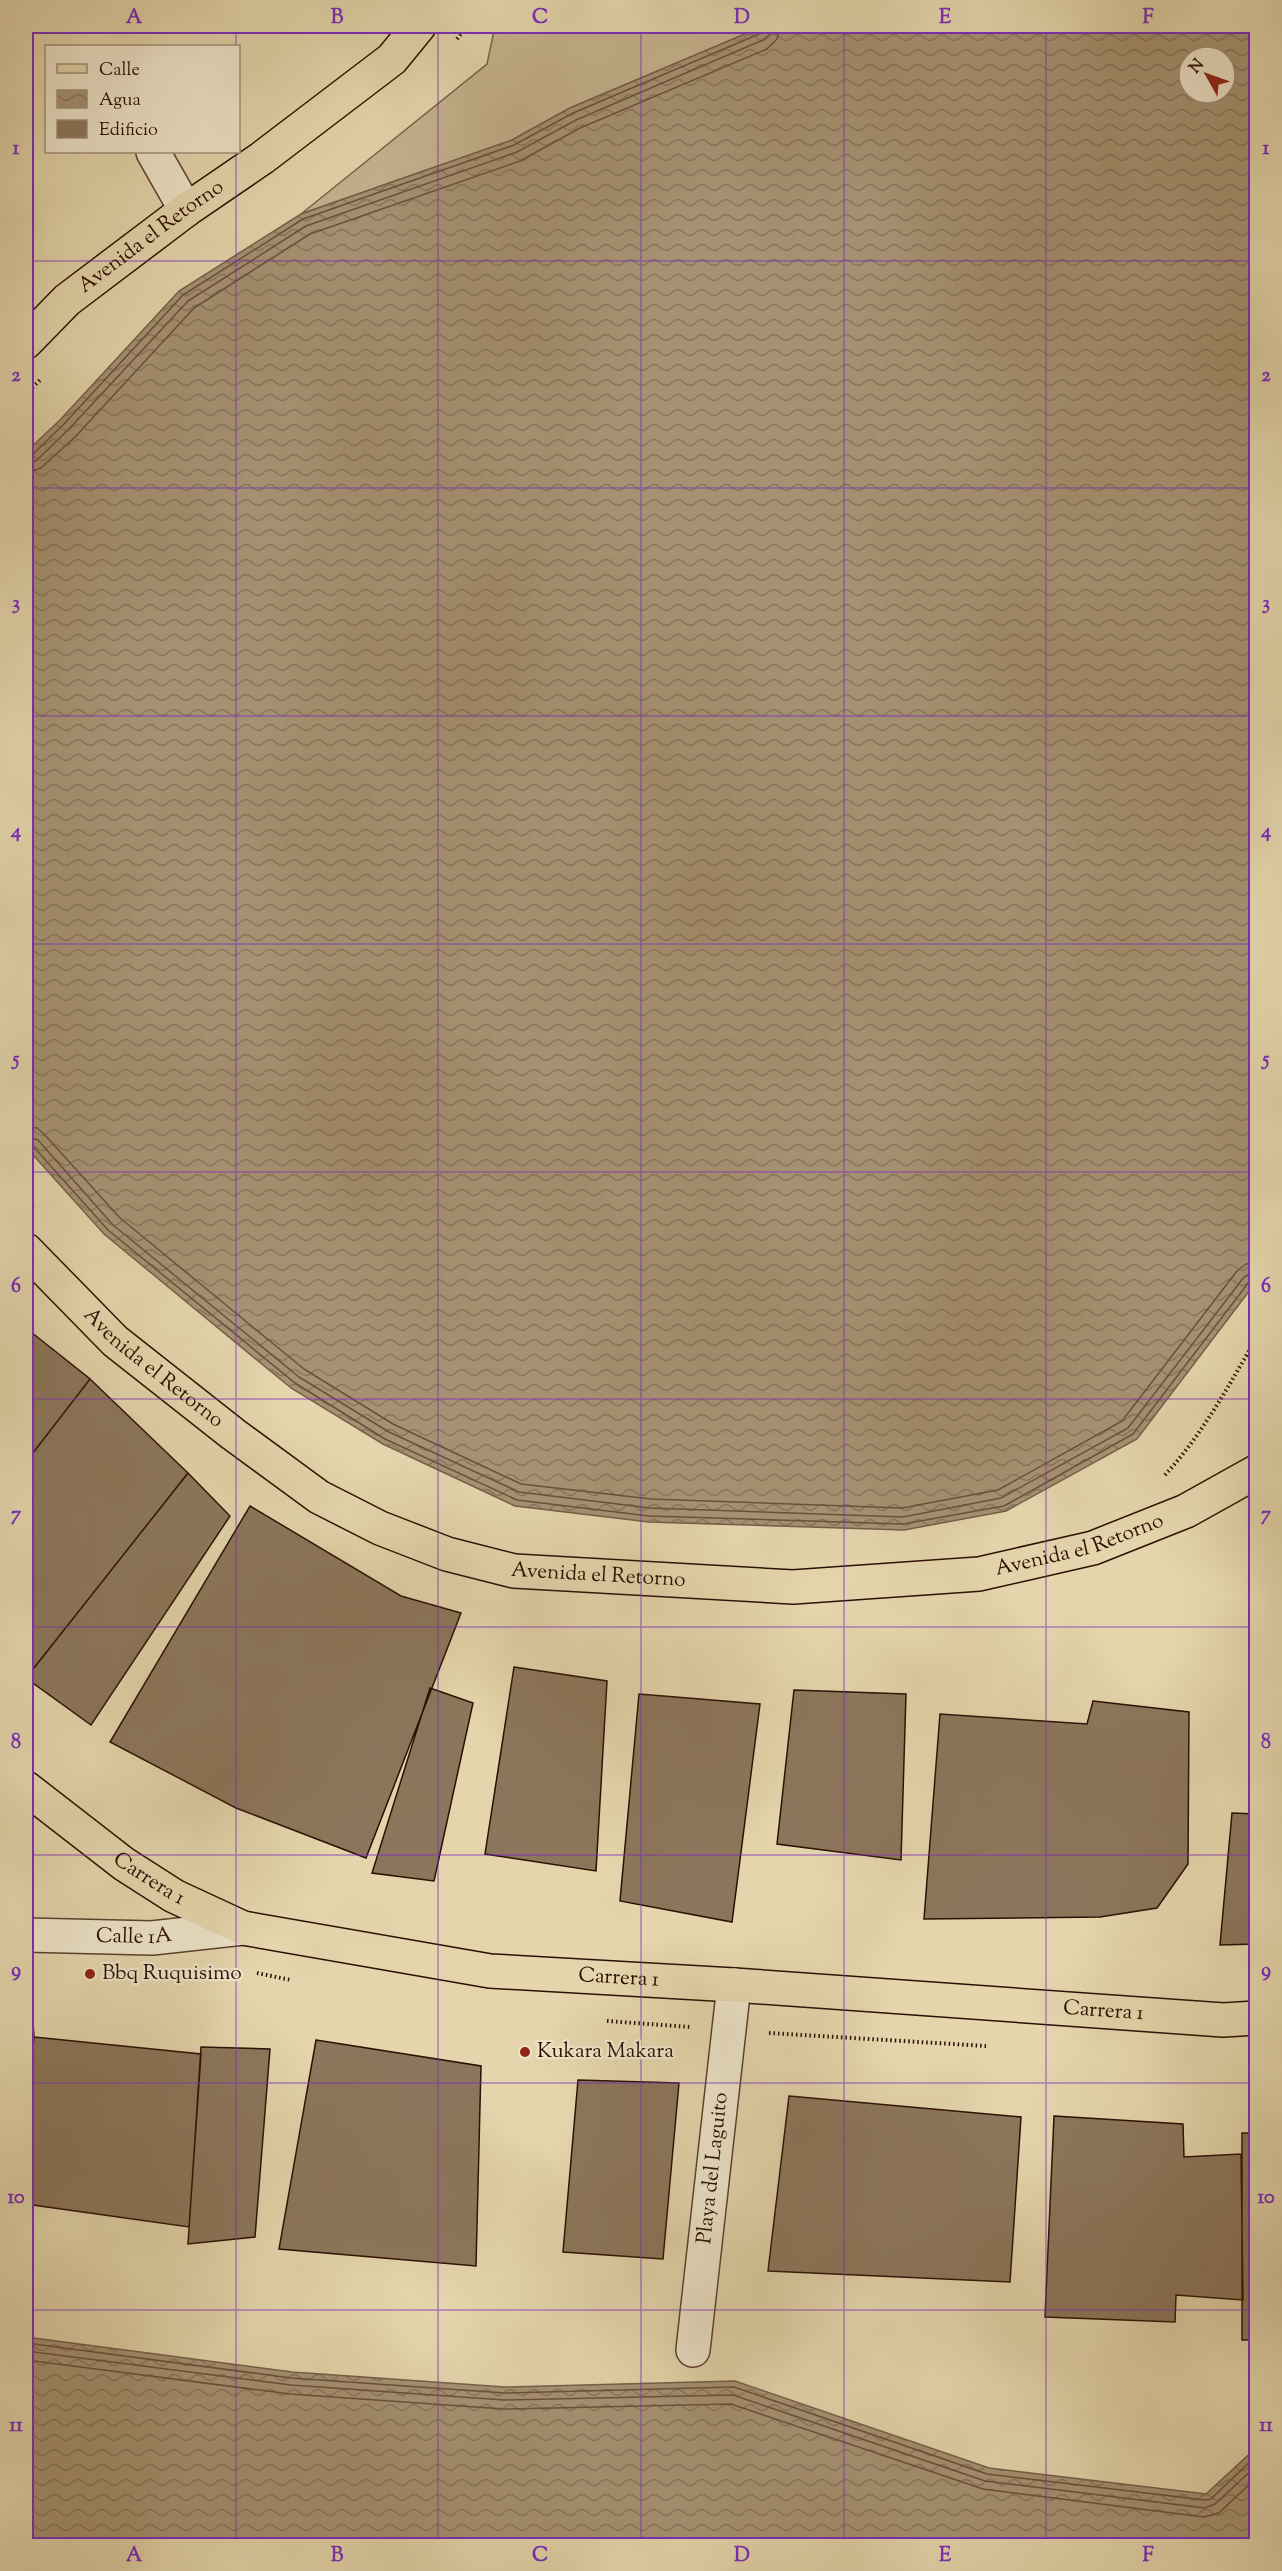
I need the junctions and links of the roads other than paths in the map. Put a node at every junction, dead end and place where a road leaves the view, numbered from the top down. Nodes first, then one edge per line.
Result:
1 (419, 26) edge
2 (154, 153) edge
3 (186, 210) junction
4 (26, 342) edge
5 (26, 1250) edge
6 (1257, 1472) edge
7 (26, 1788) edge
8 (243, 1928) junction
9 (26, 1935) edge
10 (734, 1985) junction
11 (1257, 2018) edge
12 (693, 2350) dead end

1 - 3 main road, Avenida el Retorno
2 - 3 street
3 - 4 main road, Avenida el Retorno
5 - 6 main road, Avenida el Retorno
7 - 8 main road, Carrera 1
8 - 9 street, Calle 1A
8 - 10 main road, Carrera 1
10 - 11 main road, Carrera 1
10 - 12 street, Playa del Laguito

